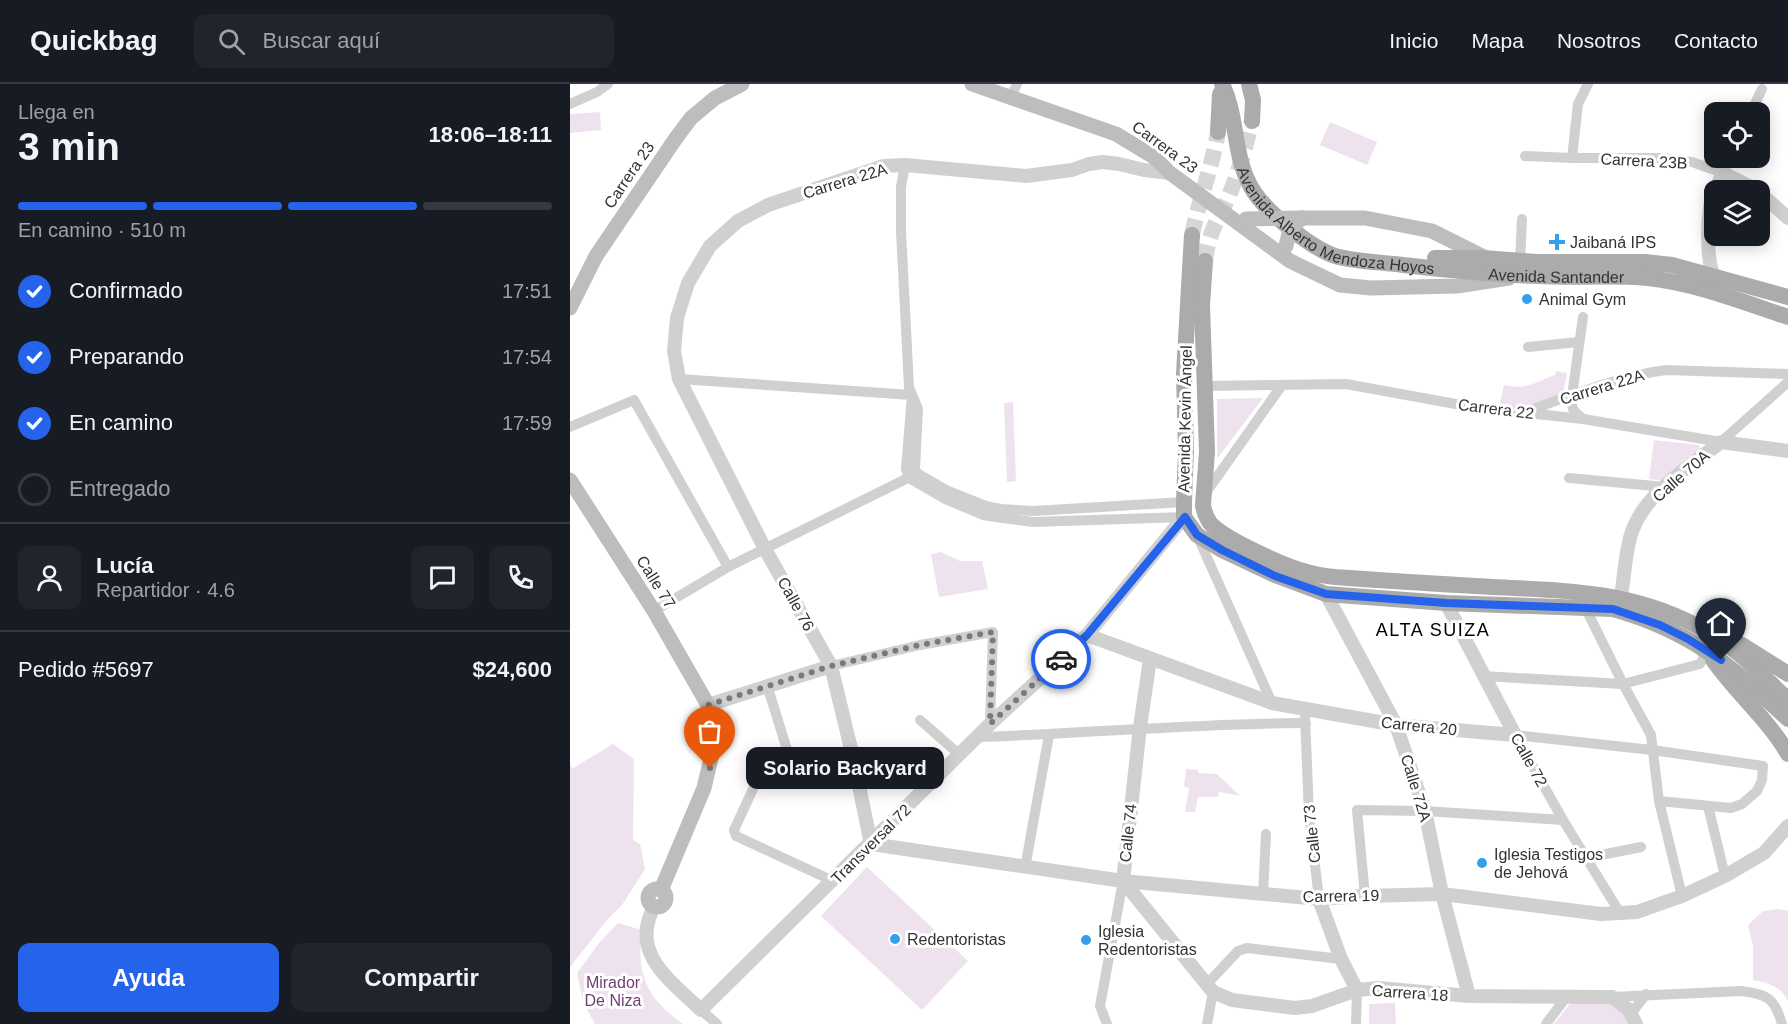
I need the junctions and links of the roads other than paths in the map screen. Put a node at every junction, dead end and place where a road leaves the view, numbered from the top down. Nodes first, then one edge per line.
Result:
1 (608, 84) edge
2 (742, 84) edge
3 (972, 84) edge
4 (1221, 84) edge
5 (1232, 84) edge
6 (1249, 84) edge
7 (1588, 84) edge
8 (1762, 89) dead end
9 (1014, 90) edge
10 (1756, 102) edge
11 (570, 104) edge
12 (1252, 121) tunnel mouth
13 (1218, 132) tunnel mouth
14 (1525, 156) dead end
15 (1572, 158) junction
16 (905, 165) junction
17 (1725, 168) edge
18 (1170, 173) junction
19 (1723, 173) junction
20 (1720, 180) edge
21 (1736, 180) edge
22 (1770, 202) edge
23 (1230, 215) junction
24 (1307, 218) junction
25 (1788, 218) edge
26 (1522, 219) dead end
27 (1192, 235) tunnel mouth
28 (1708, 246) edge
29 (1288, 253) junction
30 (1486, 258) junction
31 (1205, 261) tunnel mouth
32 (1520, 268) junction
33 (1709, 277) junction
34 (1788, 297) edge
35 (570, 308) edge
36 (1583, 317) dead end
37 (1788, 317) edge
38 (1579, 342) junction
39 (1528, 347) dead end
40 (1788, 374) edge
41 (679, 379) junction
42 (1788, 382) edge
43 (1282, 385) junction
44 (1204, 386) junction
45 (912, 395) junction
46 (1571, 395) junction
47 (1525, 412) junction
48 (1184, 418) junction
49 (1583, 419) junction
50 (1207, 421) junction
51 (570, 427) edge
52 (1721, 442) junction
53 (1186, 451) junction
54 (1788, 451) edge
55 (1208, 452) junction
56 (913, 476) junction
57 (1569, 478) dead end
58 (570, 480) edge
59 (1665, 488) junction
60 (1203, 496) junction
61 (1184, 510) junction
62 (1197, 535) junction
63 (765, 549) junction
64 (728, 567) junction
65 (1326, 594) junction
66 (1621, 597) junction
67 (1446, 603) junction
68 (1586, 609) junction
69 (654, 610) junction
70 (1712, 634) junction
71 (1087, 635) junction
72 (1707, 651) junction
73 (1150, 658) junction
74 (831, 666) junction
75 (1788, 674) edge
76 (1482, 676) junction
77 (1623, 684) junction
78 (767, 686) junction
79 (1788, 699) edge
80 (1272, 703) junction
81 (708, 705) junction
82 (1305, 716) junction
83 (1788, 719) edge
84 (920, 720) dead end
85 (990, 724) junction
86 (1396, 724) junction
87 (1140, 727) junction
88 (1050, 735) junction
89 (1515, 735) junction
90 (977, 737) junction
91 (1652, 750) junction
92 (1788, 754) edge
93 (960, 755) junction
94 (853, 756) junction
95 (793, 769) junction
96 (1659, 801) junction
97 (1708, 806) junction
98 (1731, 808) junction
99 (1425, 811) junction
100 (1563, 820) junction
101 (1788, 827) edge
102 (1266, 834) dead end
103 (1716, 834) junction
104 (871, 844) junction
105 (1641, 847) dead end
106 (1586, 858) junction
107 (1025, 868) junction
108 (1725, 876) junction
109 (833, 881) junction
110 (1123, 881) junction
111 (1263, 894) junction
112 (1442, 894) junction
113 (1365, 896) junction
114 (1682, 896) junction
115 (1319, 899) junction
116 (654, 907) joint
117 (1620, 913) junction
118 (1341, 959) junction
119 (1210, 988) junction
120 (1357, 990) junction
121 (1646, 994) junction
122 (1469, 996) junction
123 (1567, 996) junction
124 (1612, 997) junction
125 (701, 1010) junction
126 (1634, 1019) edge
127 (717, 1024) edge
128 (1107, 1024) edge
129 (1207, 1024) edge
130 (1356, 1024) edge
131 (1546, 1024) edge
132 (1782, 1024) edge

1 - 11 street
2 - 35 main road, Carrera 23
3 - 9 main road, Carrera 23
4 - 13 main road
4 - 32 main road, Avenida Alberto Mendoza Hoyos
5 - 30 main road, Avenida Alberto Mendoza Hoyos
6 - 12 main road
7 - 15 street
8 - 10 street
9 - 18 main road, Carrera 23
14 - 15 street, Carrera 23B
15 - 19 street, Carrera 23B
16 - 18 street, Carrera 22A
16 - 41 street, Carrera 22A
16 - 45 street
17 - 19 street
18 - 23 main road, Carrera 23
19 - 20 street
19 - 21 street, Carrera 23B
22 - 25 street, Carrera 23B
23 - 24 main road, Carrera 23, bridge
23 - 29 main road, Carrera 23
24 - 29 main road, bridge
24 - 30 main road, Avenida Santander
26 - 32 street
27 - 48 main road, Avenida Kevin Ángel
28 - 33 street
29 - 32 main road, Avenida Santander
30 - 32 main road, Avenida Santander
31 - 44 main road, Avenida Kevin Ángel
32 - 33 main road, Avenida Santander
33 - 34 main road, Avenida Santander
33 - 37 main road, Avenida Santander
36 - 38 street
38 - 39 street
38 - 46 street
40 - 46 street, Carrera 22A
41 - 45 street
41 - 63 street, Calle 76
42 - 52 street, Calle 70A
43 - 44 street, Carrera 22
43 - 47 street, Carrera 22
43 - 60 street
44 - 50 main road, Avenida Kevin Ángel
45 - 56 street
46 - 47 street, Carrera 22A
46 - 49 street
47 - 49 street, Carrera 22
48 - 50 main road
48 - 53 main road, Avenida Kevin Ángel
49 - 52 street, Carrera 22
50 - 55 main road, Avenida Kevin Ángel
51 - 64 street
52 - 54 street, Carrera 22
52 - 59 street, Calle 70A
53 - 55 main road
53 - 61 main road, Avenida Kevin Ángel
55 - 60 main road, Avenida Kevin Ángel
56 - 61 street
56 - 63 street
57 - 59 street
58 - 69 main road, Calle 77
59 - 66 street, Calle 70A
60 - 66 main road, Avenida Kevin Ángel
61 - 62 main road, Avenida Kevin Ángel
61 - 71 street, Transversal 72
62 - 65 main road, Avenida Kevin Ángel
62 - 80 street
63 - 64 street
63 - 74 street, Calle 76
64 - 69 street
65 - 67 main road, Avenida Kevin Ángel
65 - 86 street, Calle 72A
66 - 70 main road, Avenida Kevin Ángel
67 - 68 main road, Avenida Kevin Ángel
67 - 76 street, Calle 72
68 - 72 main road, Avenida Kevin Ángel
68 - 77 street
69 - 81 main road, Calle 77
70 - 75 main road
70 - 79 main road, Avenida Kevin Ángel
71 - 73 street, Carrera 20
71 - 85 street, Transversal 72
72 - 77 street
72 - 83 main road, Avenida Kevin Ángel
72 - 92 main road
73 - 80 street, Carrera 20
73 - 87 street, Calle 74
74 - 78 street
74 - 85 street
74 - 94 street, Calle 76
76 - 77 street
76 - 89 street, Calle 72
77 - 91 street
78 - 81 street
78 - 95 street
80 - 82 street, Carrera 20
81 - 116 main road
82 - 86 street, Carrera 20
82 - 87 street
82 - 115 street, Calle 73
84 - 93 street
85 - 90 street, Transversal 72
86 - 89 street, Carrera 20
86 - 99 street, Calle 72A
87 - 88 street
87 - 110 street, Calle 74
88 - 90 street
88 - 107 street
89 - 91 street, Carrera 20
89 - 100 street, Calle 72
90 - 93 street, Transversal 72
91 - 96 street
91 - 98 street, Carrera 20
93 - 104 street, Transversal 72
94 - 95 street
94 - 104 street, Calle 76
95 - 109 street
96 - 97 street
96 - 114 street
97 - 98 street
97 - 103 street
98 - 103 street
99 - 100 street
99 - 112 street, Calle 72A
99 - 113 street
100 - 106 street, Calle 72
101 - 108 street, Carrera 19
102 - 111 street
103 - 108 street
104 - 107 street, Carrera 19
104 - 109 street, Transversal 72
105 - 106 street
106 - 117 street, Calle 72
107 - 110 street, Carrera 19
108 - 114 street, Carrera 19
109 - 125 street, Transversal 72
110 - 111 street, Carrera 19
110 - 119 street
110 - 128 street, Calle 74
111 - 115 street, Carrera 19
112 - 113 street, Carrera 19
112 - 117 street, Carrera 19
112 - 122 street, Calle 72A
113 - 115 street, Carrera 19
114 - 117 street, Carrera 19
115 - 118 street, Calle 73
116 - 125 street
118 - 119 street
118 - 120 street, Calle 73
119 - 120 street, Carrera 18
119 - 129 street
120 - 122 street, Carrera 18
120 - 130 street, Calle 73
121 - 124 street, Carrera 18
121 - 126 street
121 - 132 street, Carrera 18
122 - 123 street, Carrera 18
123 - 124 street, Carrera 18
123 - 131 street
124 - 126 street
125 - 127 street

